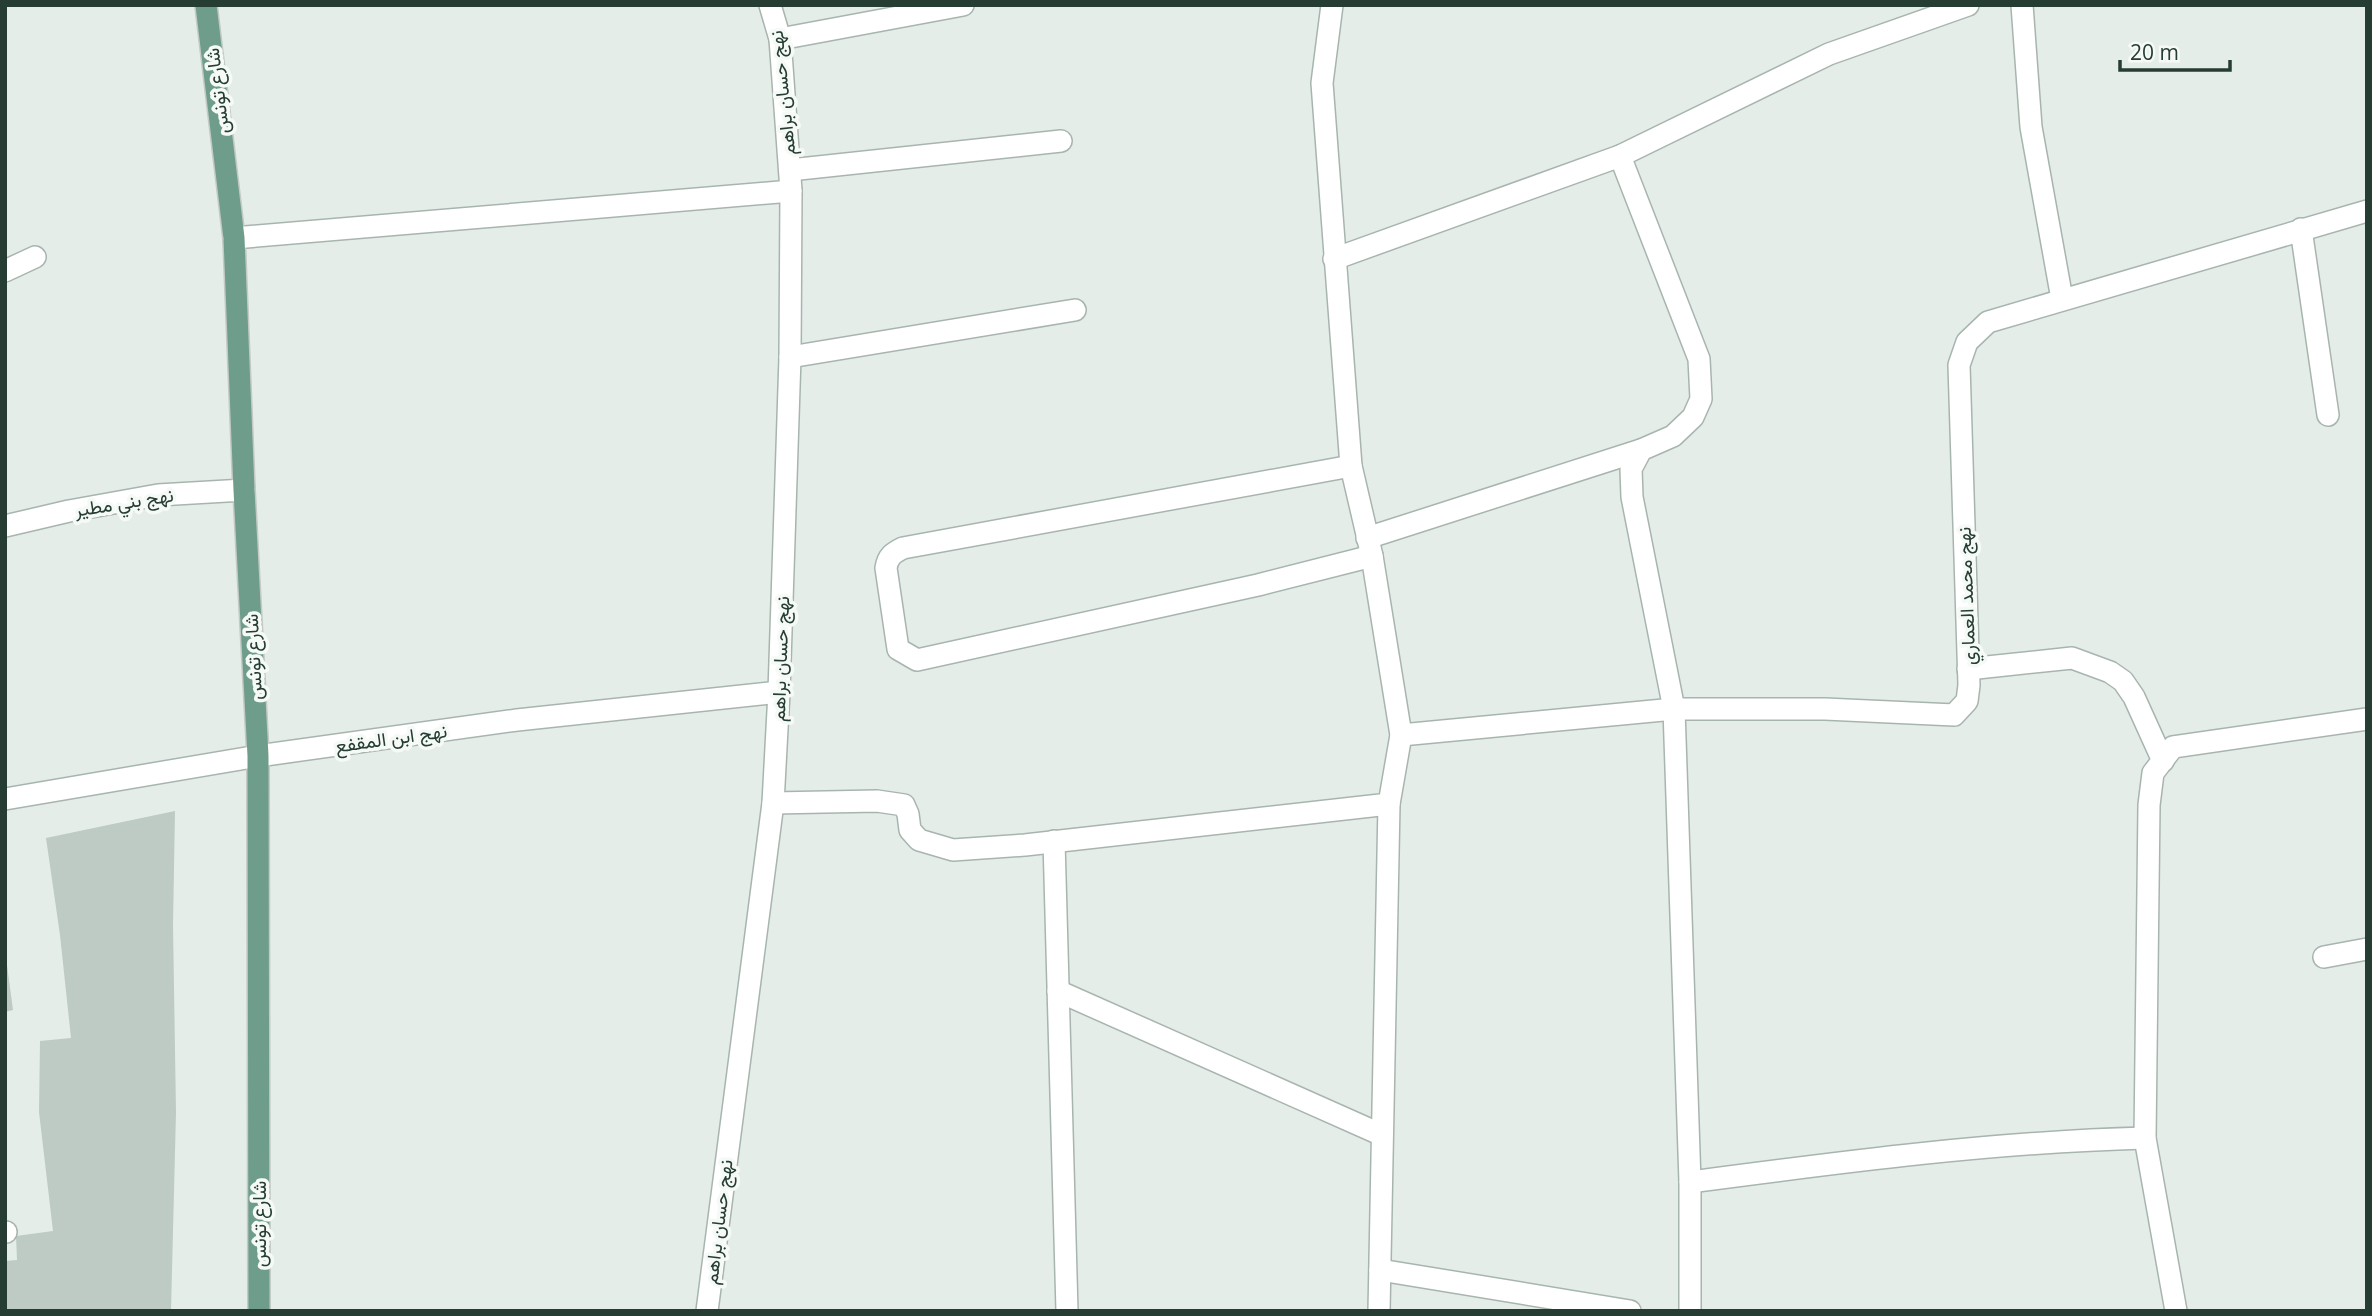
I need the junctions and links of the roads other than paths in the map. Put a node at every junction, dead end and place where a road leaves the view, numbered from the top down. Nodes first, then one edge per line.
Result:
1 (206, 5) edge
2 (769, 5) edge
3 (963, 5) edge
4 (1332, 5) edge
5 (1968, 5) edge
6 (2022, 5) edge
7 (780, 39) junction
8 (1061, 141) dead end
9 (1620, 156) junction
10 (791, 181) junction
11 (2367, 211) edge
12 (2301, 229) junction
13 (234, 238) junction
14 (35, 257) dead end
15 (1334, 259) junction
16 (5, 271) edge
17 (2062, 299) junction
18 (1075, 310) dead end
19 (790, 357) junction
20 (2328, 415) dead end
21 (1640, 450) junction
22 (1351, 466) junction
23 (243, 490) junction
24 (5, 526) edge
25 (1369, 547) junction
26 (1968, 669) junction
27 (779, 692) junction
28 (1674, 709) junction
29 (2367, 719) edge
30 (1401, 735) junction
31 (258, 756) junction
32 (2163, 761) junction
33 (5, 799) edge
34 (773, 803) junction
35 (1389, 804) junction
36 (1054, 841) junction
37 (2367, 949) edge
38 (2324, 957) dead end
39 (1058, 991) junction
40 (1382, 1135) junction
41 (2145, 1138) junction
42 (1690, 1182) junction
43 (1380, 1270) junction
44 (259, 1311) edge
45 (707, 1311) edge
46 (1067, 1311) edge
47 (1379, 1311) edge
48 (1630, 1311) edge
49 (1690, 1311) edge
50 (2176, 1311) edge

1 - 13 main road, شارع تونس
2 - 7 street, نهج حسان براهم
3 - 7 street
4 - 15 street
5 - 9 street
6 - 17 street
7 - 10 street, نهج حسان براهم
8 - 10 street
9 - 15 street
9 - 21 street
10 - 13 street
10 - 19 street, نهج حسان براهم
11 - 12 street, نهج محمد العماري
12 - 17 street, نهج محمد العماري
12 - 20 street
13 - 23 main road, شارع تونس
14 - 16 street
15 - 22 street
17 - 26 street, نهج محمد العماري
18 - 19 street
19 - 27 street, نهج حسان براهم
21 - 25 street
21 - 28 street
22 - 25 street
22 - 25 street
23 - 24 street, نهج بني مطير
23 - 31 main road, شارع تونس
25 - 30 street
26 - 28 street, نهج محمد العماري
26 - 32 street
27 - 31 street, نهج ابن المقفع
27 - 34 street, نهج حسان براهم
28 - 30 street, نهج محمد العماري
28 - 42 street
29 - 32 street
30 - 35 street
31 - 33 street, نهج ابن المقفع
31 - 44 main road, شارع تونس
32 - 41 street
34 - 36 street
34 - 45 street, نهج حسان براهم
35 - 36 street
35 - 40 street
36 - 39 street
37 - 38 street
39 - 40 street
39 - 46 street
40 - 43 street
41 - 42 street
41 - 50 street
42 - 49 street
43 - 47 street
43 - 48 street

